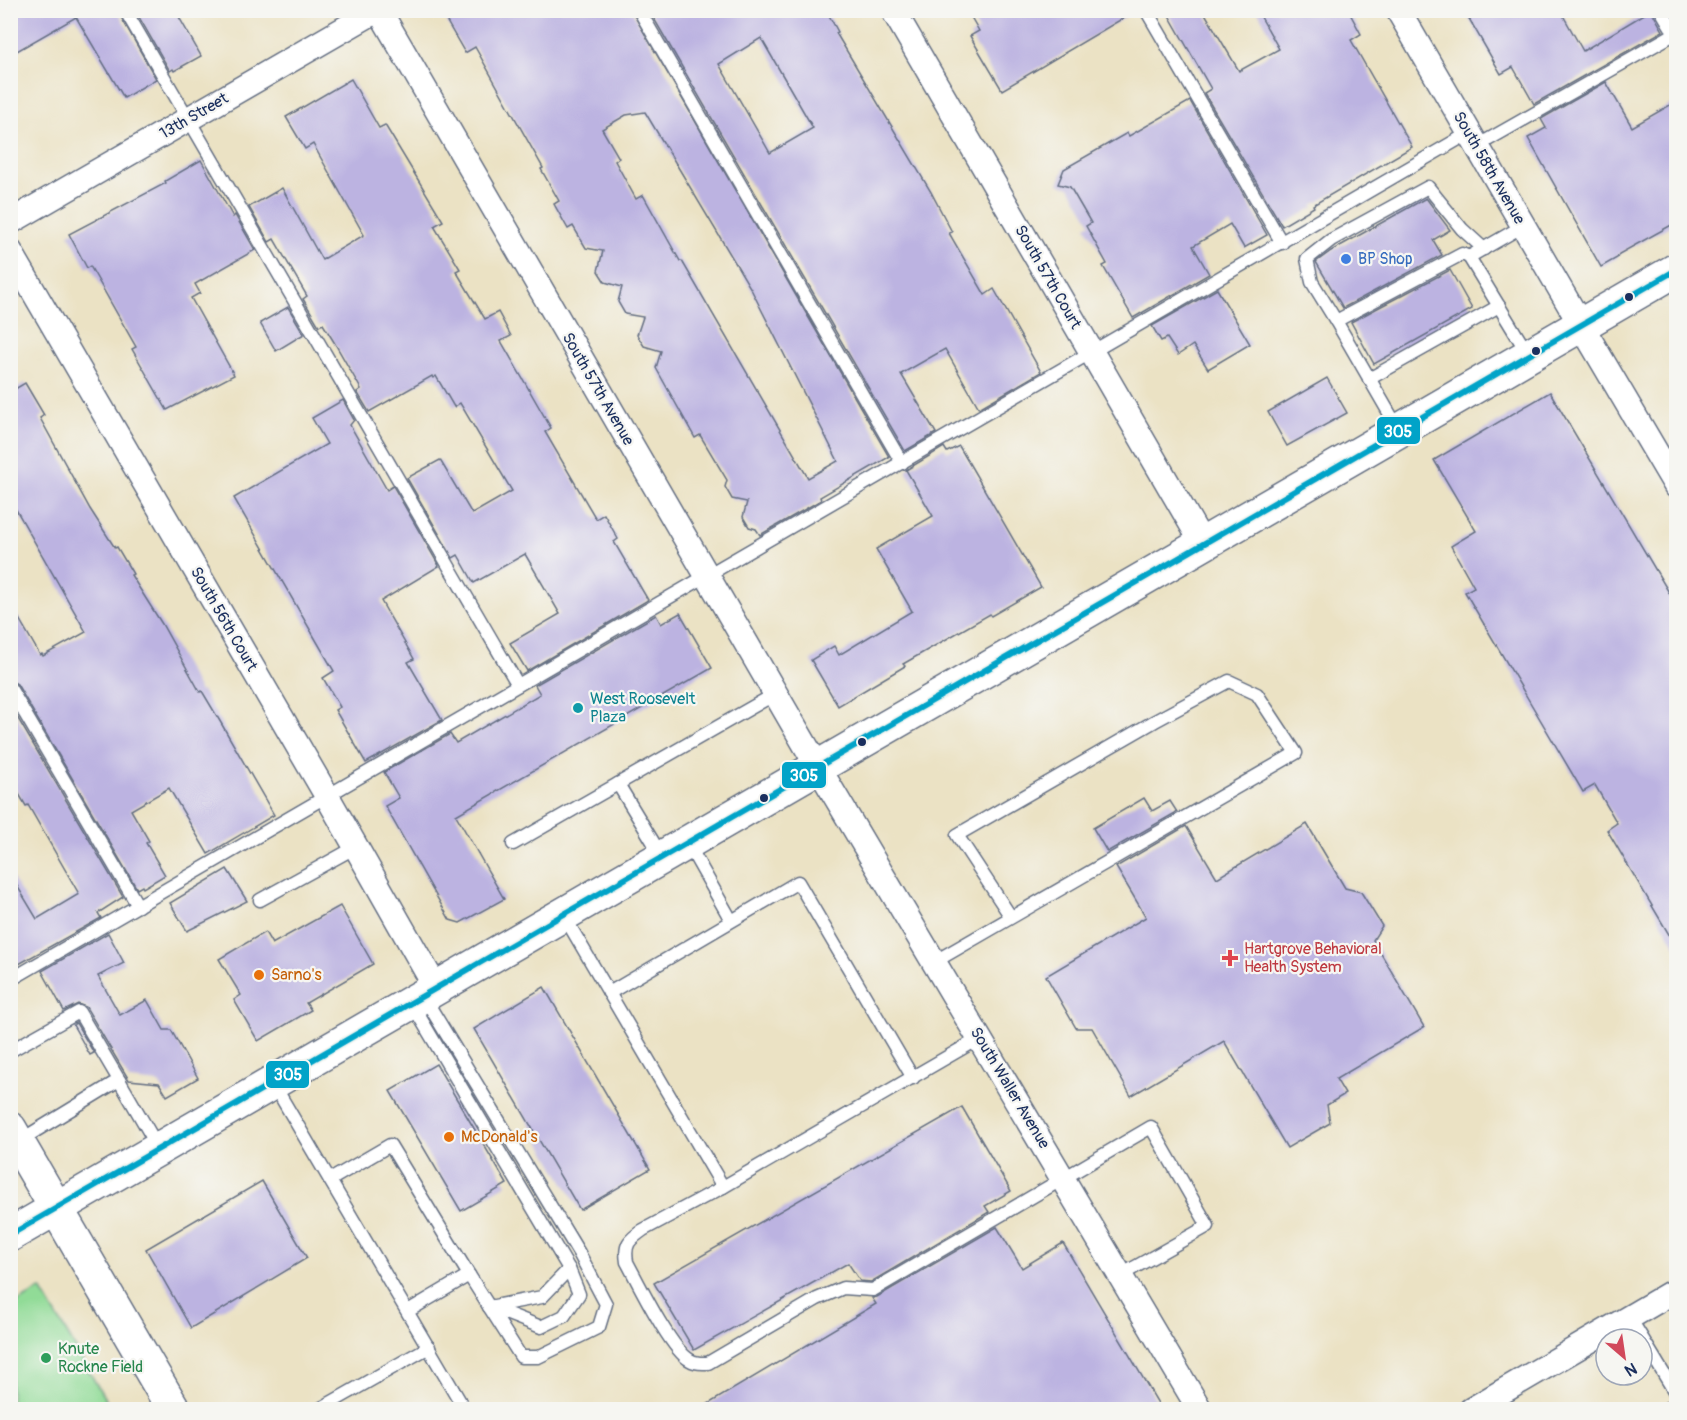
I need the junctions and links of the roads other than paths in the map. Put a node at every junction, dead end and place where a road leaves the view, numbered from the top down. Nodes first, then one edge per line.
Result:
1 (125, 10) edge
2 (378, 10) edge
3 (639, 10) edge
4 (893, 10) edge
5 (1146, 10) edge
6 (1398, 10) edge
7 (1661, 10) edge
8 (1676, 34) edge
9 (189, 119) junction
10 (1473, 140) junction
11 (10, 222) edge
12 (1523, 226) junction
13 (1282, 243) junction
14 (1484, 249) junction
15 (10, 251) edge
16 (1469, 257) junction
17 (1677, 270) edge
18 (1500, 306) junction
19 (1336, 321) junction
20 (1581, 325) junction
21 (1092, 353) junction
22 (1529, 355) junction
23 (1369, 379) junction
24 (1399, 430) junction
25 (902, 463) junction
26 (1677, 486) edge
27 (1203, 544) junction
28 (707, 576) junction
29 (518, 685) junction
30 (10, 688) edge
31 (775, 694) junction
32 (818, 767) junction
33 (618, 784) junction
34 (327, 796) junction
35 (513, 844) dead end
36 (356, 847) junction
37 (675, 850) junction
38 (260, 900) dead end
39 (138, 906) junction
40 (564, 915) junction
41 (1011, 917) junction
42 (731, 920) junction
43 (934, 962) junction
44 (10, 980) edge
45 (609, 993) junction
46 (423, 996) junction
47 (980, 1038) junction
48 (10, 1051) edge
49 (913, 1078) junction
50 (119, 1080) junction
51 (273, 1083) junction
52 (14, 1135) edge
53 (159, 1149) junction
54 (1064, 1179) junction
55 (330, 1180) junction
56 (723, 1187) junction
57 (57, 1208) junction
58 (10, 1236) edge
59 (569, 1269) junction
60 (469, 1275) junction
61 (1121, 1275) junction
62 (1677, 1290) edge
63 (489, 1307) junction
64 (408, 1311) junction
65 (1630, 1317) junction
66 (429, 1347) junction
67 (1677, 1394) edge
68 (1677, 1403) edge
69 (174, 1410) edge
70 (318, 1410) edge
71 (465, 1410) edge
72 (1200, 1410) edge
73 (1471, 1410) edge
74 (1665, 1410) edge

1 - 9 lane
2 - 9 street, 13th Street
2 - 28 street, South 57th Avenue
3 - 25 lane
4 - 21 street, South 57th Court
5 - 13 lane
6 - 10 street, South 58th Avenue
7 - 8 lane
8 - 10 lane
9 - 11 street, 13th Street
9 - 29 lane
10 - 12 street, South 58th Avenue
10 - 13 lane
12 - 14 lane
12 - 20 street, South 58th Avenue
13 - 21 lane
14 - 16 lane
14 - 19 lane
15 - 34 street, South 56th Court
16 - 18 lane
16 - 19 lane
17 - 20 main road
18 - 22 lane
18 - 23 lane
19 - 23 lane
20 - 22 main road
20 - 26 street, South 58th Avenue
21 - 25 lane
21 - 27 street, South 57th Court
22 - 24 main road
23 - 24 lane
24 - 27 main road
25 - 28 lane
27 - 32 main road
28 - 29 lane
28 - 31 street, South 57th Avenue
29 - 34 lane
30 - 39 lane
31 - 32 street, South 57th Avenue
31 - 33 lane
32 - 37 main road
32 - 43 street, South Waller Avenue
33 - 35 lane
33 - 37 lane
34 - 36 street, South 56th Court
34 - 39 lane
36 - 38 lane
36 - 46 street, South 56th Court
37 - 40 main road
37 - 42 lane
39 - 44 lane
40 - 45 lane
40 - 46 main road
41 - 41 lane
41 - 43 lane
42 - 45 lane
42 - 49 lane
43 - 47 street, South Waller Avenue
45 - 56 lane
46 - 51 main road
46 - 59 lane
46 - 63 lane
47 - 49 lane
47 - 54 street, South Waller Avenue
48 - 50 lane
49 - 56 lane
50 - 52 lane
50 - 53 lane
51 - 53 main road
51 - 55 lane
52 - 57 main road
53 - 57 main road
54 - 56 lane
54 - 61 street, South Waller Avenue
54 - 61 lane
55 - 60 lane
55 - 64 lane
57 - 58 main road
57 - 69 main road
59 - 63 lane
59 - 63 lane
60 - 63 lane
60 - 64 lane
61 - 72 street, South Waller Avenue
62 - 65 street
64 - 66 lane
65 - 67 lane
65 - 73 street
66 - 70 lane
66 - 71 lane
68 - 74 lane

